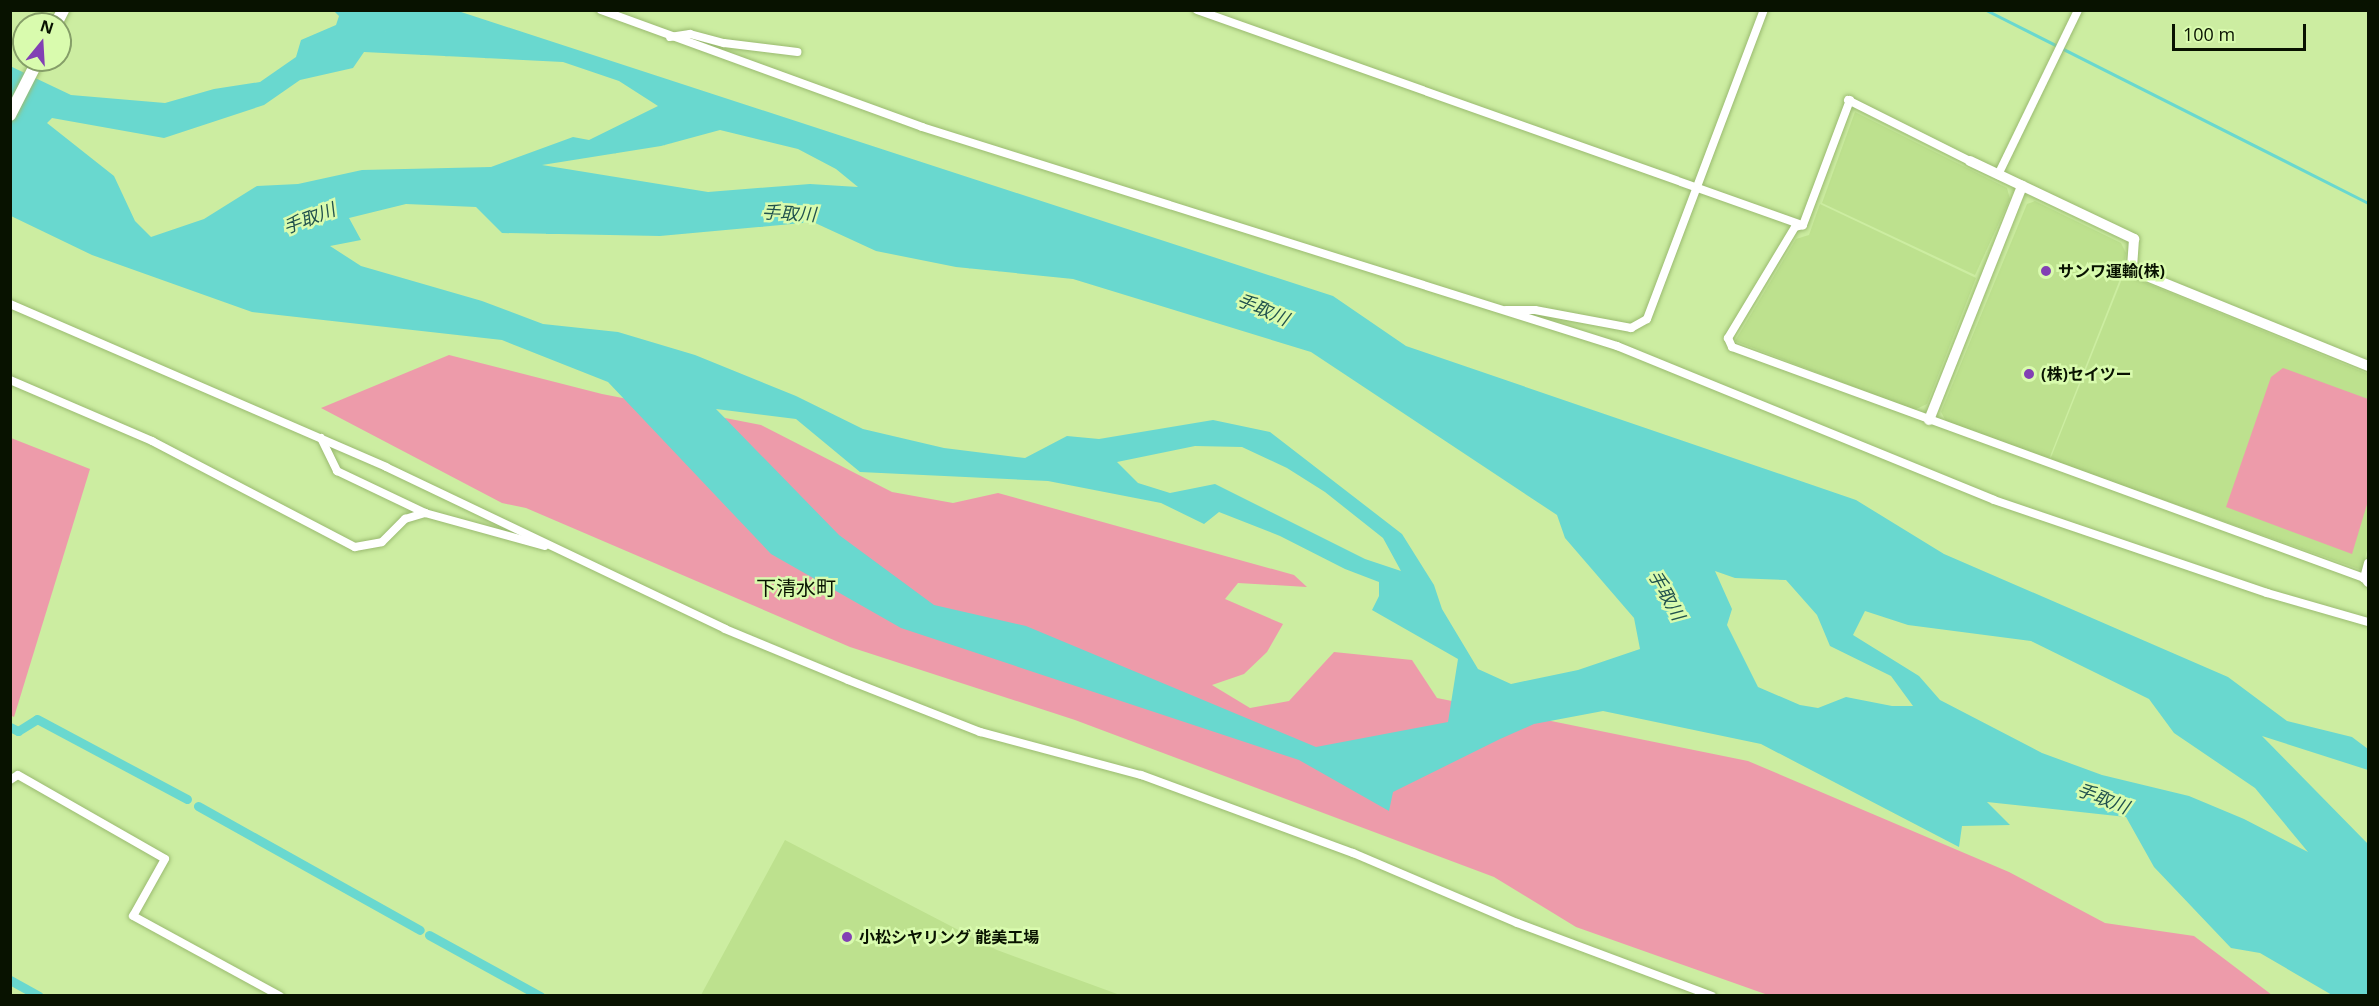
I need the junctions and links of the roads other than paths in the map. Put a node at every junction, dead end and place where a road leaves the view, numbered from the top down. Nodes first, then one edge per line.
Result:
1 (601, 10) edge
2 (1197, 10) edge
3 (1764, 10) edge
4 (2078, 10) edge
5 (1221, 15) edge
6 (670, 37) junction
7 (797, 52) dead end
8 (32, 72) edge
9 (10, 115) edge
10 (1970, 161) joint
11 (1998, 175) junction
12 (2022, 186) junction
13 (1697, 188) junction
14 (1803, 225) junction
15 (10, 304) edge
16 (1503, 311) junction
17 (2368, 366) edge
18 (10, 380) edge
19 (1929, 420) junction
20 (321, 438) junction
21 (425, 513) junction
22 (560, 550) junction
23 (2368, 564) edge
24 (2366, 581) edge
25 (2368, 622) edge
26 (10, 780) edge
27 (280, 996) edge
28 (1712, 996) edge

1 - 6 street
2 - 5 street
3 - 13 street
4 - 11 street
5 - 13 street
6 - 7 street
6 - 16 street
8 - 9 main road
10 - 11 street
10 - 14 street
11 - 12 street
12 - 17 street
12 - 19 street
13 - 14 street
13 - 16 street
14 - 19 street
15 - 20 street
16 - 25 street
18 - 21 street
19 - 24 street
20 - 21 street
20 - 22 street
21 - 22 street
22 - 28 street
23 - 24 street
26 - 27 street

